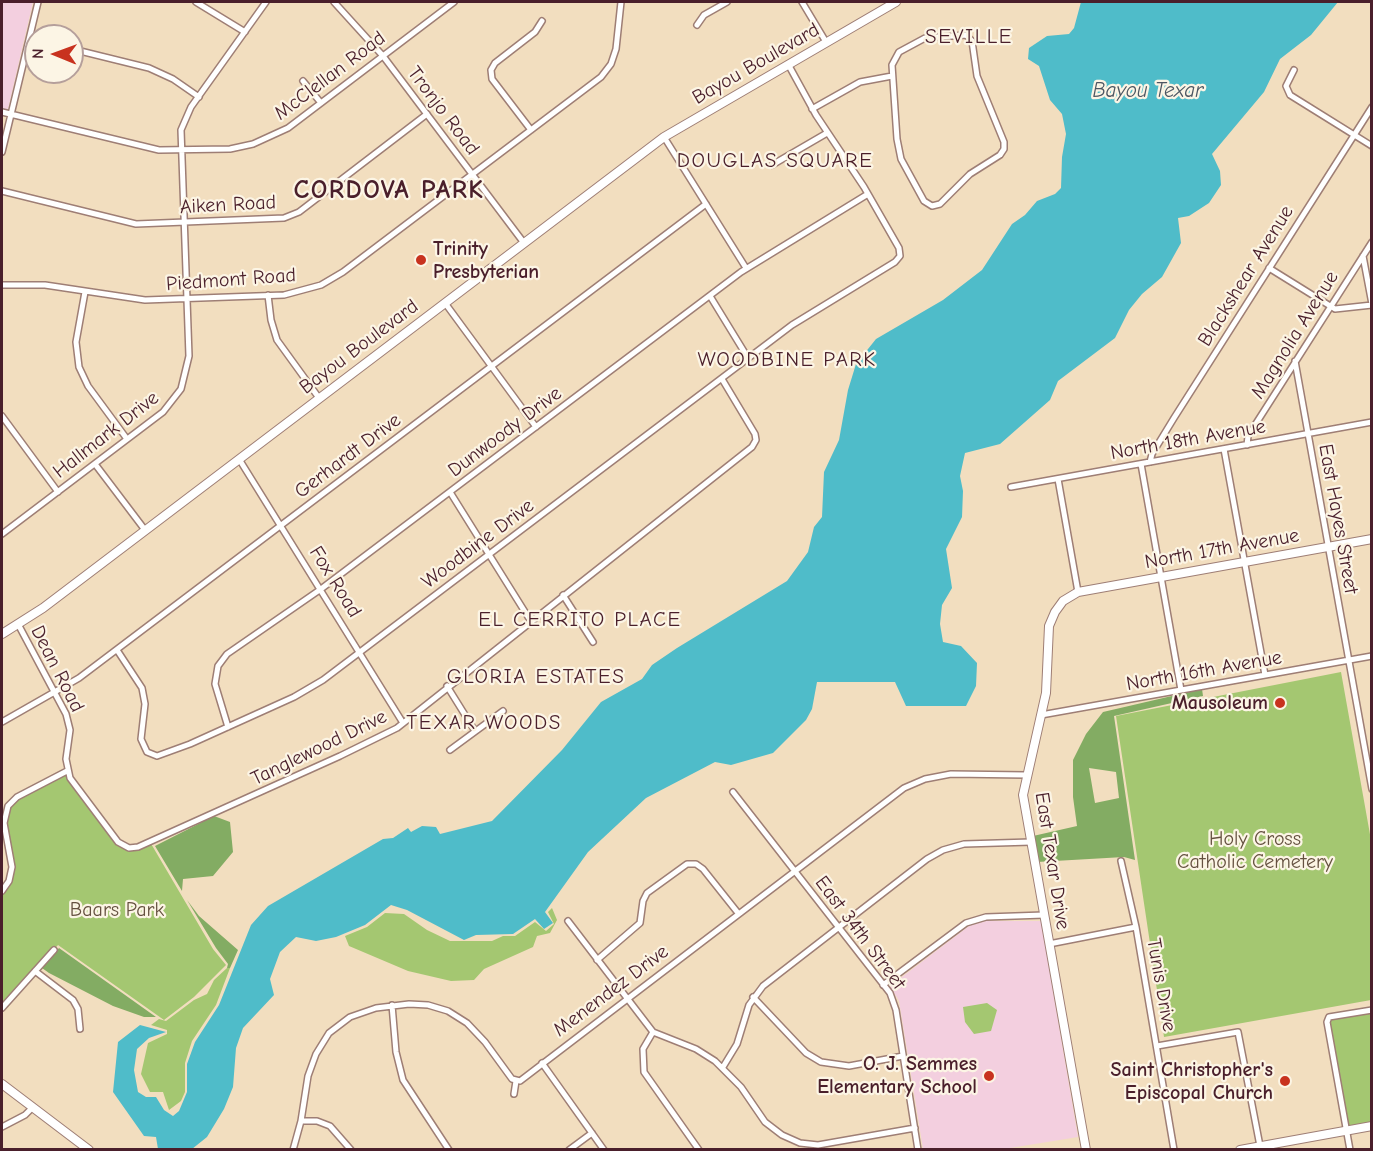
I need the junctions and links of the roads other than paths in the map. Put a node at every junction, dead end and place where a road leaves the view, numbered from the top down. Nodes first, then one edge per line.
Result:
1 (38, 2) edge
2 (196, 2) edge
3 (266, 2) edge
4 (334, 2) edge
5 (345, 2) edge
6 (454, 2) edge
7 (621, 2) edge
8 (727, 2) edge
9 (802, 2) edge
10 (890, 3) edge
11 (340, 7) junction
12 (542, 21) dead end
13 (33, 24) edge
14 (697, 25) dead end
15 (245, 32) junction
16 (826, 42) junction
17 (84, 52) edge
18 (383, 56) junction
19 (24, 59) edge
20 (788, 64) junction
21 (1294, 70) dead end
22 (892, 76) junction
23 (303, 81) dead end
24 (199, 97) junction
25 (321, 103) junction
26 (1371, 107) edge
27 (812, 109) junction
28 (2, 112) edge
29 (10, 114) junction
30 (427, 114) junction
31 (531, 130) junction
32 (827, 133) junction
33 (1353, 135) junction
34 (664, 137) junction
35 (1371, 146) edge
36 (181, 151) junction
37 (2, 152) edge
38 (772, 165) dead end
39 (472, 174) junction
40 (2, 191) edge
41 (868, 194) junction
42 (706, 204) junction
43 (183, 223) junction
44 (1371, 242) edge
45 (524, 243) junction
46 (1363, 255) junction
47 (746, 268) junction
48 (1269, 268) junction
49 (2, 285) edge
50 (85, 292) junction
51 (268, 295) junction
52 (710, 296) junction
53 (186, 298) junction
54 (445, 303) junction
55 (1371, 305) edge
56 (1330, 307) junction
57 (748, 358) junction
58 (1295, 361) junction
59 (492, 366) junction
60 (722, 379) junction
61 (319, 398) junction
62 (2, 416) edge
63 (1371, 422) edge
64 (536, 427) junction
65 (1308, 434) junction
66 (127, 439) junction
67 (1247, 445) junction
68 (1224, 449) junction
69 (239, 459) junction
70 (1150, 462) junction
71 (94, 464) junction
72 (1141, 464) junction
73 (1058, 479) junction
74 (1011, 486) dead end
75 (58, 492) junction
76 (450, 492) junction
77 (282, 525) junction
78 (145, 530) junction
79 (2, 534) edge
80 (1371, 539) edge
81 (1328, 547) junction
82 (489, 555) junction
83 (1245, 562) junction
84 (1161, 577) junction
85 (321, 589) junction
86 (1078, 592) junction
87 (563, 595) junction
88 (531, 620) junction
89 (18, 624) junction
90 (2, 634) edge
91 (593, 642) dead end
92 (117, 650) junction
93 (361, 652) junction
94 (1371, 656) edge
95 (1349, 660) junction
96 (1265, 675) junction
97 (447, 686) junction
98 (1181, 690) junction
99 (55, 693) junction
100 (503, 711) dead end
101 (1041, 715) junction
102 (2, 722) edge
103 (403, 723) junction
104 (228, 727) junction
105 (475, 730) junction
106 (450, 750) dead end
107 (67, 771) junction
108 (1370, 774) edge
109 (1026, 775) junction
110 (1371, 789) edge
111 (733, 792) dead end
112 (1031, 842) junction
113 (1121, 861) dead end
114 (794, 870) junction
115 (2, 891) edge
116 (738, 913) junction
117 (1044, 915) junction
118 (568, 921) dead end
119 (1136, 927) junction
120 (838, 928) junction
121 (1049, 944) junction
122 (54, 950) dead end
123 (597, 960) junction
124 (35, 971) junction
125 (883, 985) junction
126 (753, 997) junction
127 (626, 999) junction
128 (392, 1005) junction
129 (2, 1008) edge
130 (1371, 1010) edge
131 (80, 1029) dead end
132 (653, 1032) junction
133 (1157, 1046) junction
134 (903, 1056) junction
135 (542, 1063) junction
136 (723, 1067) junction
137 (516, 1081) junction
138 (2, 1084) edge
139 (514, 1094) dead end
140 (33, 1107) junction
141 (301, 1121) junction
142 (1371, 1126) edge
143 (2, 1127) edge
144 (915, 1128) junction
145 (1347, 1131) junction
146 (592, 1133) junction
147 (1260, 1146) junction
148 (89, 1149) edge
149 (293, 1149) edge
150 (351, 1149) edge
151 (449, 1149) edge
152 (569, 1149) edge
153 (604, 1149) edge
154 (699, 1149) edge
155 (918, 1149) edge
156 (1087, 1149) edge
157 (1174, 1149) edge
158 (1240, 1149) edge
159 (1350, 1149) edge

1 - 13 street
2 - 15 street
3 - 15 street, Hallmark Drive
4 - 11 street, Tronjo Road
5 - 11 street
6 - 18 street, McClellan Road
7 - 31 street, Piedmont Road
8 - 14 street
9 - 16 street
10 - 16 main road, Bayou Boulevard
11 - 18 street, Tronjo Road
12 - 31 street
15 - 24 street, Hallmark Drive
16 - 20 main road, Bayou Boulevard
17 - 24 street
18 - 25 street, McClellan Road
18 - 30 street, Tronjo Road
19 - 29 street
20 - 27 street
20 - 34 main road, Bayou Boulevard
21 - 33 street
22 - 22 street
22 - 27 street
23 - 25 street
24 - 36 street, Hallmark Drive
25 - 36 street, McClellan Road
26 - 33 street, Blackshear Avenue
27 - 32 street
28 - 29 street, McClellan Road
29 - 36 street, McClellan Road
29 - 37 street
30 - 39 street, Tronjo Road
30 - 43 street, Aiken Road
31 - 39 street, Piedmont Road
32 - 38 street
32 - 41 street
33 - 35 street
33 - 48 street, Blackshear Avenue
34 - 42 street
34 - 45 main road, Bayou Boulevard
36 - 43 street, Hallmark Drive
39 - 45 street, Tronjo Road
39 - 51 street, Piedmont Road
40 - 43 street, Aiken Road
41 - 47 street, Dunwoody Drive
41 - 57 street, Woodbine Drive
42 - 47 street
42 - 59 street, Gerhardt Drive
43 - 53 street, Hallmark Drive
44 - 46 street, Magnolia Avenue
45 - 54 main road, Bayou Boulevard
46 - 55 street
46 - 56 street, Magnolia Avenue
47 - 52 street, Dunwoody Drive
48 - 56 street
48 - 70 street, Blackshear Avenue
49 - 50 street, Piedmont Road
50 - 53 street, Piedmont Road
50 - 66 street
51 - 53 street, Piedmont Road
51 - 61 street
52 - 57 street
52 - 64 street, Dunwoody Drive
53 - 66 street, Hallmark Drive
54 - 59 street
54 - 61 main road, Bayou Boulevard
55 - 56 street
56 - 58 street, Magnolia Avenue
57 - 60 street, Woodbine Drive
58 - 65 street, East Hayes Street
58 - 67 street, Magnolia Avenue
59 - 64 street
59 - 77 street, Gerhardt Drive
60 - 82 street, Woodbine Drive
60 - 87 street, Tanglewood Drive
61 - 69 main road, Bayou Boulevard
62 - 75 street
63 - 65 street, North 18th Avenue
64 - 76 street, Dunwoody Drive
65 - 67 street, North 18th Avenue
65 - 81 street, East Hayes Street
66 - 71 street, Hallmark Drive
67 - 68 street, North 18th Avenue
68 - 70 street, North 18th Avenue
68 - 83 street
69 - 77 street, Fox Road
69 - 78 main road, Bayou Boulevard
70 - 72 street, North 18th Avenue
71 - 75 street, Hallmark Drive
71 - 78 street
72 - 73 street, North 18th Avenue
72 - 84 street
73 - 74 street, North 18th Avenue
73 - 86 street
75 - 79 street, Hallmark Drive
76 - 82 street
76 - 85 street, Dunwoody Drive
77 - 85 street, Fox Road
77 - 92 street, Gerhardt Drive
78 - 89 main road, Bayou Boulevard
80 - 81 main road, North 17th Avenue
81 - 83 main road, North 17th Avenue
81 - 95 street, East Hayes Street
82 - 88 street
82 - 93 street, Woodbine Drive
83 - 84 main road, North 17th Avenue
83 - 96 street
84 - 86 main road, North 17th Avenue
84 - 98 street
85 - 93 street, Fox Road
85 - 104 street, Dunwoody Drive
86 - 101 main road, East Texar Drive
87 - 88 street, Tanglewood Drive
87 - 91 street
88 - 97 street, Tanglewood Drive
89 - 90 main road, Bayou Boulevard
89 - 99 street, Dean Road
92 - 99 street, Gerhardt Drive
92 - 104 street, Woodbine Drive
93 - 103 street, Fox Road
93 - 104 street, Woodbine Drive
94 - 95 street, North 16th Avenue
95 - 96 street, North 16th Avenue
95 - 108 street, East Hayes Street
96 - 98 street, North 16th Avenue
97 - 103 street, Tanglewood Drive
97 - 105 street
98 - 101 street, North 16th Avenue
99 - 102 street, Gerhardt Drive
99 - 107 street, Dean Road
100 - 105 street
101 - 109 main road, East Texar Drive
103 - 107 street, Tanglewood Drive
105 - 106 street
107 - 115 street
108 - 110 street, East Hayes Street
109 - 112 main road, East Texar Drive
109 - 114 street, Menendez Drive
111 - 114 street, East 34th Street
112 - 117 main road, East Texar Drive
112 - 120 street
113 - 119 street, Tunis Drive
114 - 116 street, Menendez Drive
114 - 120 street, East 34th Street
116 - 123 street
116 - 127 street, Menendez Drive
117 - 121 main road, East Texar Drive
117 - 125 street
118 - 123 street
119 - 121 street
119 - 133 street, Tunis Drive
120 - 125 street, East 34th Street
120 - 126 street
121 - 156 main road, East Texar Drive
122 - 124 street
123 - 127 street
124 - 129 street
124 - 131 street
125 - 134 street, East 34th Street
126 - 134 street
126 - 136 street
127 - 132 street
127 - 135 street, Menendez Drive
128 - 137 street
128 - 141 street
128 - 151 street
130 - 145 street
132 - 136 street
132 - 154 street
133 - 147 street
133 - 157 street, Tunis Drive
134 - 144 street, East 34th Street
135 - 137 street, Menendez Drive
135 - 146 street
136 - 144 street
137 - 139 street
138 - 140 main road
140 - 143 street
140 - 148 main road
141 - 149 street
141 - 150 street
142 - 145 main road
144 - 155 street, East 34th Street
145 - 147 main road
145 - 159 street
146 - 152 street
146 - 153 street
147 - 158 main road

